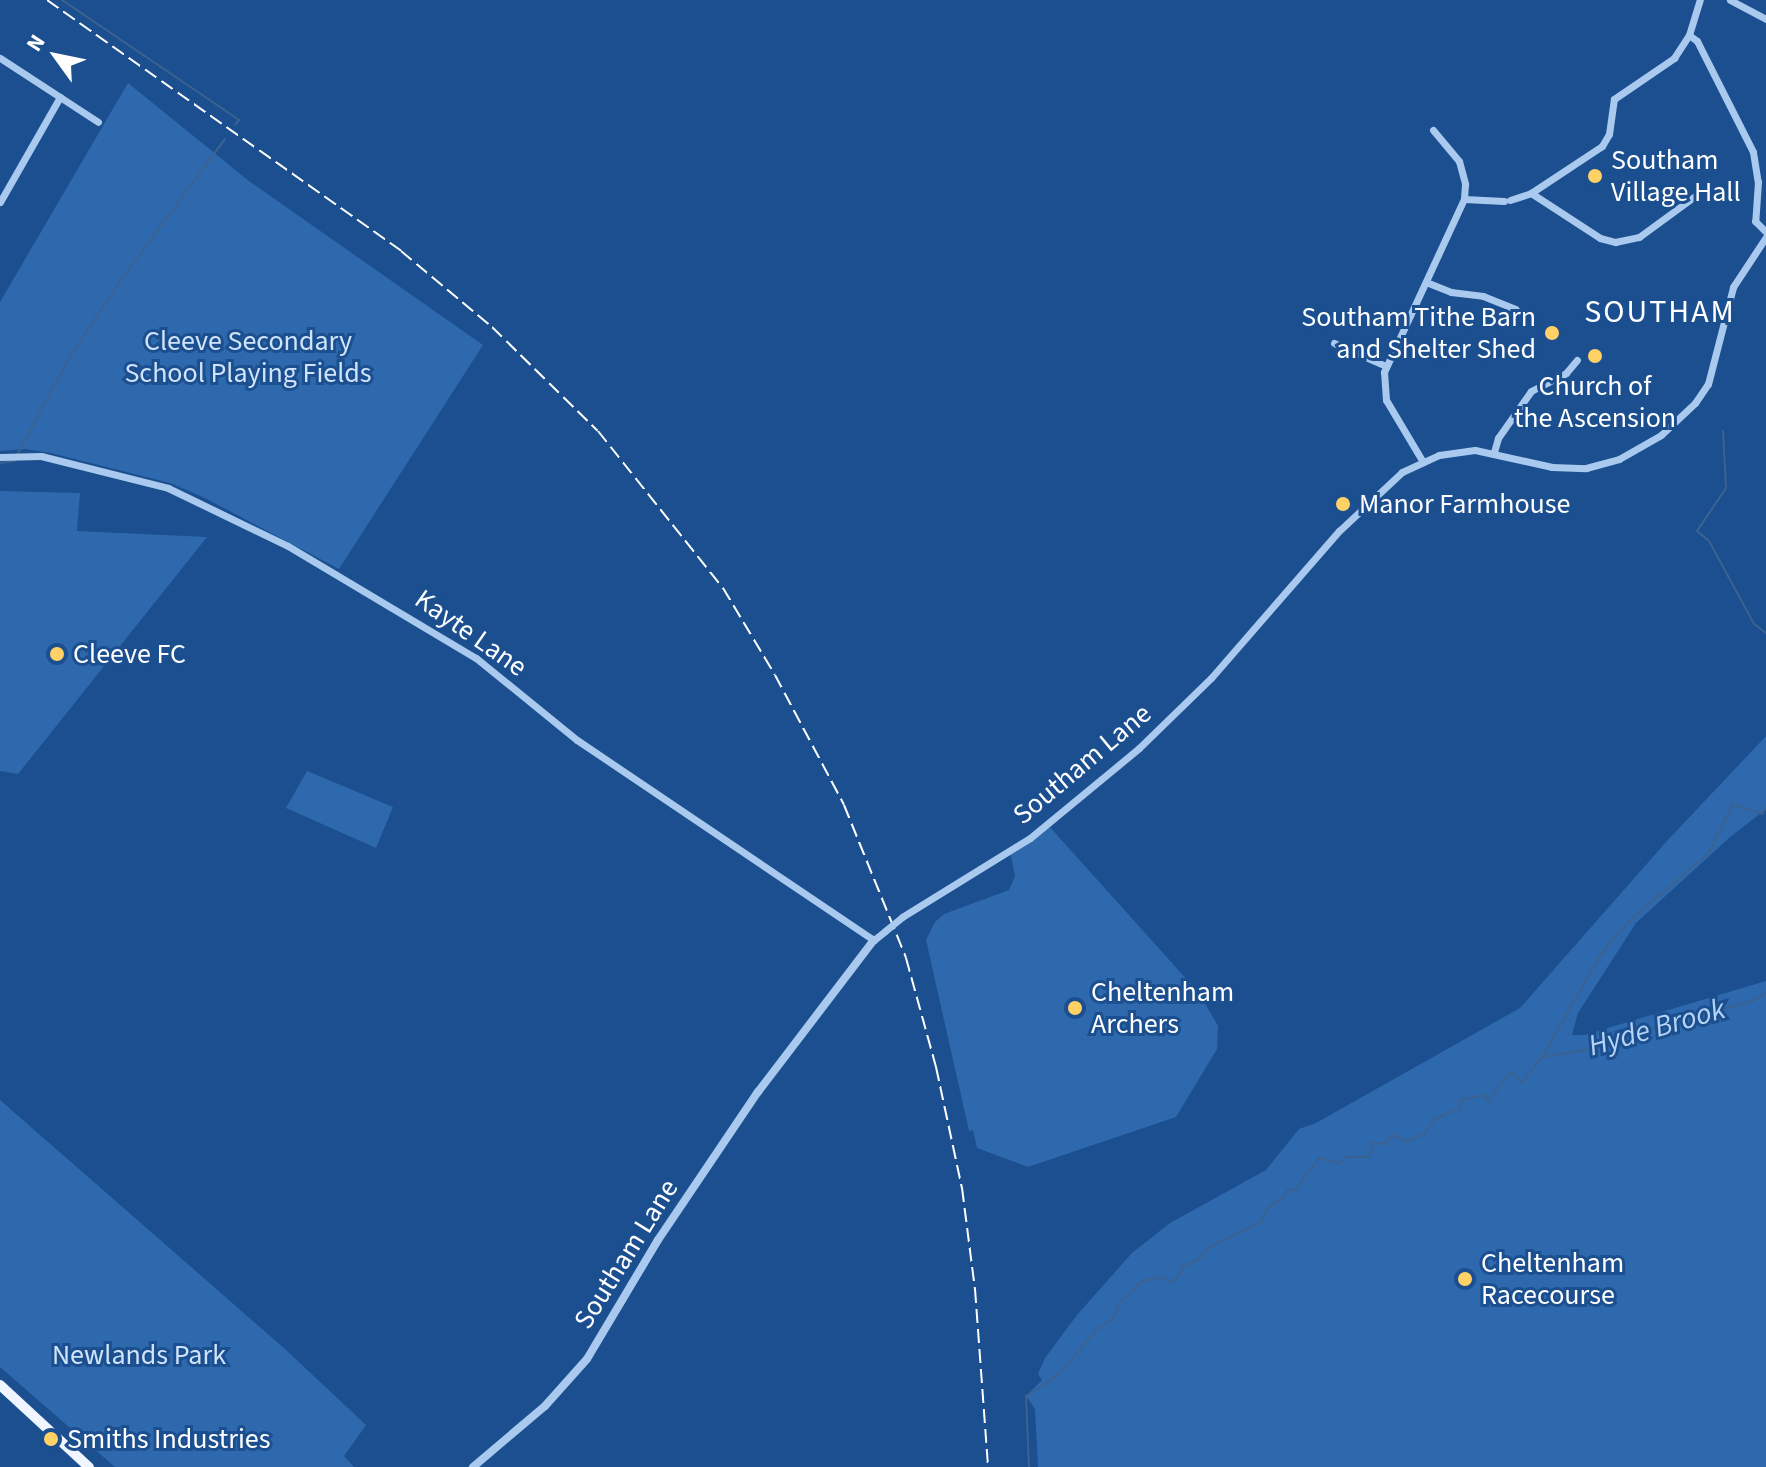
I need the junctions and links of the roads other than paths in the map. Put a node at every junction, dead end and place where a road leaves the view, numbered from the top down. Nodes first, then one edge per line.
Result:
1 (1701, 0) edge
2 (1730, 0) edge
3 (1766, 8) edge
4 (1758, 14) junction
5 (1766, 19) edge
6 (1689, 35) junction
7 (0, 58) edge
8 (60, 97) junction
9 (98, 122) dead end
10 (1433, 130) dead end
11 (1531, 193) junction
12 (1695, 196) dead end
13 (1464, 199) junction
14 (0, 202) edge
15 (1766, 235) edge
16 (1426, 282) junction
17 (1516, 309) dead end
18 (1334, 343) dead end
19 (1577, 360) dead end
20 (1386, 366) junction
21 (1494, 452) junction
22 (0, 457) edge
23 (1423, 462) junction
24 (874, 940) junction
25 (0, 1385) edge
26 (89, 1467) edge
27 (473, 1467) edge

1 - 6 street
2 - 4 street
3 - 4 street
4 - 5 street
6 - 11 street
6 - 15 street
7 - 8 street
8 - 9 street
8 - 14 street
10 - 13 street
11 - 12 street
11 - 13 street
13 - 16 street
15 - 21 street, Southam Lane
16 - 17 street
16 - 20 street
18 - 20 street
19 - 21 street
20 - 23 street
21 - 23 street, Southam Lane
22 - 24 street, Kayte Lane
23 - 24 street, Southam Lane, bridge
24 - 27 street, Southam Lane
25 - 26 main road

